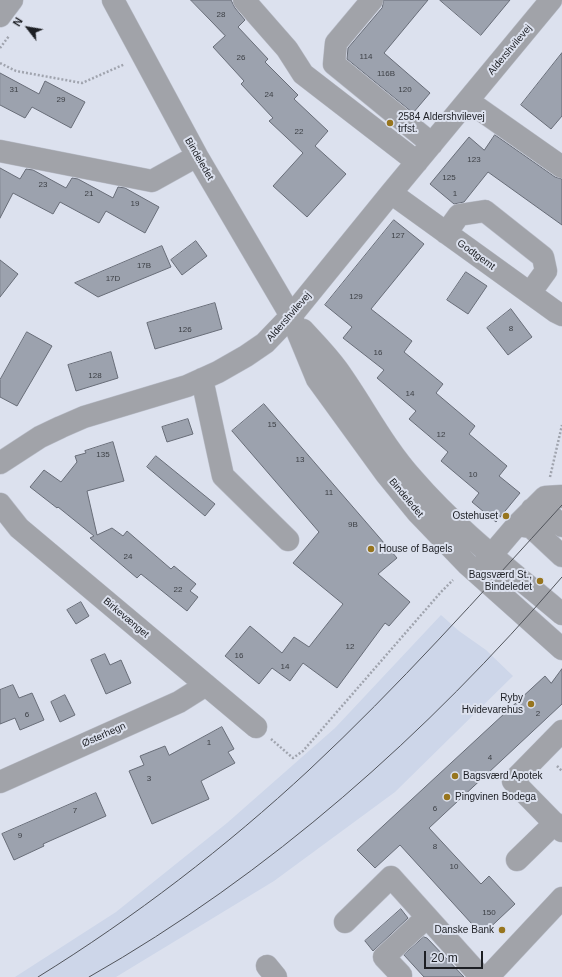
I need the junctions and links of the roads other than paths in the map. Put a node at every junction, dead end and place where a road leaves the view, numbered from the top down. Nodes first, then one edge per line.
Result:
1 (12, 0) edge
2 (112, 0) edge
3 (244, 0) edge
4 (372, 0) edge
5 (551, 0) edge
6 (0, 16) edge
7 (468, 100) junction
8 (432, 144) junction
9 (0, 151) edge
10 (197, 156) junction
11 (416, 162) junction
12 (562, 167) edge
13 (391, 193) junction
14 (446, 233) junction
15 (530, 293) junction
16 (562, 314) edge
17 (291, 316) junction
18 (202, 379) junction
19 (0, 464) edge
20 (546, 501) edge
21 (0, 504) edge
22 (517, 525) junction
23 (562, 526) edge
24 (288, 540) dead end
25 (492, 556) junction
26 (562, 556) edge
27 (472, 569) junction
28 (562, 614) edge
29 (562, 649) edge
30 (206, 685) junction
31 (256, 728) road end
32 (562, 731) edge
33 (0, 782) edge
34 (558, 827) edge
35 (518, 860) dead end
36 (562, 898) edge
37 (427, 917) junction
38 (345, 922) dead end
39 (401, 975) dead end
40 (481, 977) edge
41 (488, 977) edge

1 - 6 street
2 - 10 street, Bindeledet
3 - 11 street
4 - 8 street
5 - 7 street, Aldershvilevej
7 - 8 street, Aldershvilevej
7 - 12 street
8 - 11 street, Aldershvilevej
9 - 10 street
10 - 17 street, Bindeledet
11 - 13 street, Aldershvilevej
13 - 14 street, Godtgemt
13 - 17 street, Aldershvilevej
14 - 15 street, Godtgemt
14 - 15 street
15 - 16 street, Godtgemt
17 - 18 street, Aldershvilevej
17 - 25 street, Bindeledet
17 - 27 street, Bindeledet
18 - 19 street, Aldershvilevej
18 - 24 street
20 - 22 street
20 - 23 street
21 - 30 street, Birkevænget
22 - 25 street
22 - 26 street
25 - 27 street
25 - 28 street, Bindeledet
27 - 29 street, Bindeledet
30 - 31 street, Birkevænget
30 - 33 street, Østerhegn
32 - 34 street
34 - 35 street
36 - 41 street
37 - 38 street
37 - 39 street
37 - 40 street

